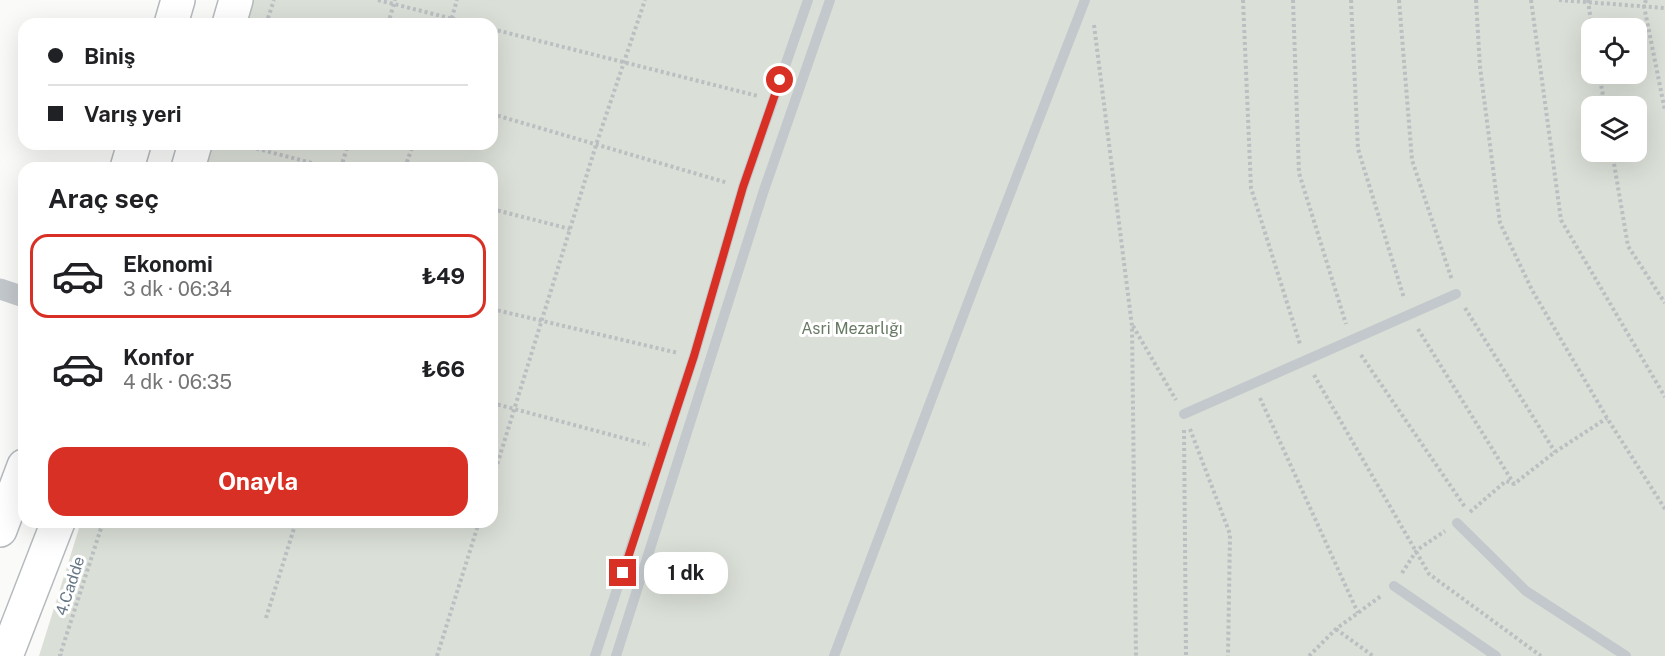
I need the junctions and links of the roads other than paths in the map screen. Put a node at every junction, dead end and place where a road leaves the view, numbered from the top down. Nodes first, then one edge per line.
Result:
1 (178, 0) edge
2 (236, 0) edge
3 (808, 0) edge
4 (830, 0) edge
5 (1085, 0) edge
6 (173, 18) edge
7 (231, 18) edge
8 (0, 289) edge
9 (1456, 294) road end
10 (18, 295) edge
11 (1184, 414) road end
12 (18, 482) edge
13 (1457, 523) dead end
14 (56, 528) edge
15 (0, 530) edge
16 (1394, 586) dead end
17 (6, 656) edge
18 (595, 656) edge
19 (616, 656) edge
20 (834, 656) edge
21 (1496, 656) edge
22 (1626, 656) edge

1 - 6 main road
2 - 7 main road
3 - 18 lane
4 - 19 lane
5 - 20 lane
8 - 10 street
9 - 11 lane
12 - 15 main road
13 - 22 lane
14 - 17 main road
16 - 21 lane

